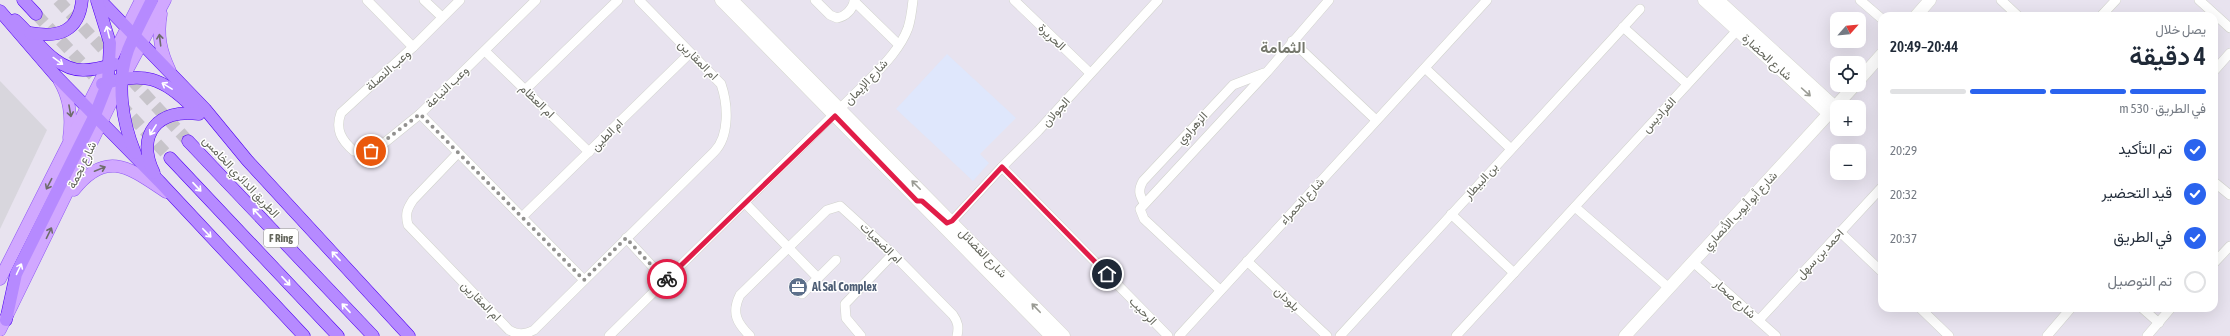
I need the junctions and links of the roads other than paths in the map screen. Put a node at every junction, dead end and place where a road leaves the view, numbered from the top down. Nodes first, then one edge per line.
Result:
1 (23, 0) edge
2 (82, 0) edge
3 (96, 0) edge
4 (100, 0) edge
5 (141, 0) edge
6 (367, 0) edge
7 (424, 0) edge
8 (460, 0) edge
9 (536, 0) edge
10 (618, 0) edge
11 (639, 0) edge
12 (721, 0) edge
13 (732, 0) edge
14 (815, 0) edge
15 (913, 0) edge
16 (1014, 0) edge
17 (1158, 0) edge
18 (1487, 0) edge
19 (1704, 0) edge
20 (1718, 0) edge
21 (1860, 0) edge
22 (1930, 0) edge
23 (2001, 0) edge
24 (2116, 0) edge
25 (2199, 0) edge
26 (854, 1) edge
27 (160, 2) edge
28 (1326, 2) edge
29 (0, 6) edge
30 (1640, 9) dead end
31 (0, 11) edge
32 (1920, 12) edge
33 (2014, 12) edge
34 (2105, 12) edge
35 (2212, 12) edge
36 (36, 14) tunnel mouth
37 (1878, 16) edge
38 (442, 17) junction
39 (2218, 17) edge
40 (1740, 26) junction
41 (1623, 27) junction
42 (2230, 28) edge
43 (30, 33) junction
44 (135, 36) junction
45 (1292, 41) junction
46 (898, 44) junction
47 (413, 47) junction
48 (484, 51) junction
49 (690, 53) junction
50 (2230, 53) edge
51 (1878, 59) edge
52 (129, 60) junction
53 (109, 65) junction
54 (2218, 66) edge
55 (1425, 68) junction
56 (170, 72) junction
57 (1267, 72) junction
58 (1866, 72) edge
59 (1090, 73) junction
60 (56, 76) junction
61 (123, 78) junction
62 (103, 84) junction
63 (1687, 84) junction
64 (526, 89) junction
65 (1848, 92) edge
66 (1841, 100) edge
67 (1830, 108) edge
68 (838, 112) junction
69 (1830, 112) edge
70 (199, 114) junction
71 (420, 114) junction
72 (95, 115) junction
73 (1376, 120) junction
74 (188, 141) tunnel mouth
75 (349, 146) joint
76 (66, 149) junction
77 (1511, 149) junction
78 (589, 152) junction
79 (458, 154) junction
80 (170, 158) tunnel mouth
81 (138, 160) junction
82 (247, 160) junction
83 (1002, 167) junction
84 (158, 181) junction
85 (2218, 185) edge
86 (1878, 192) edge
87 (171, 195) junction
88 (2230, 195) edge
89 (917, 201) junction
90 (1144, 202) junction
91 (745, 203) junction
92 (62, 205) junction
93 (1575, 207) junction
94 (1451, 214) junction
95 (522, 217) junction
96 (952, 221) junction
97 (1840, 232) junction
98 (626, 238) junction
99 (2230, 246) edge
100 (787, 247) junction
101 (893, 254) junction
102 (2218, 259) edge
103 (836, 260) dead end
104 (1247, 261) junction
105 (1693, 262) junction
106 (1878, 268) edge
107 (1514, 273) junction
108 (818, 278) junction
109 (0, 279) edge
110 (584, 280) junction
111 (666, 281) junction
112 (1669, 288) junction
113 (1220, 290) junction
114 (802, 294) dead end
115 (1924, 312) edge
116 (2068, 312) edge
117 (2146, 312) edge
118 (2168, 312) edge
119 (1759, 320) junction
120 (2158, 323) junction
121 (3, 325) edge
122 (1048, 332) edge
123 (616, 334) edge
124 (304, 336) edge
125 (338, 336) edge
126 (373, 336) edge
127 (409, 336) edge
128 (750, 336) edge
129 (861, 336) edge
130 (957, 336) edge
131 (1064, 336) edge
132 (1168, 336) edge
133 (1179, 336) edge
134 (1326, 336) edge
135 (1340, 336) edge
136 (1456, 336) edge
137 (1625, 336) edge
138 (1776, 336) edge
139 (1949, 336) edge
140 (2047, 336) edge
141 (2147, 336) edge

1 - 36 highway
2 - 43 highway
53 -> 3 highway
4 - 44 highway
5 - 44 main road
6 - 47 street
7 - 38 street
8 - 38 street, وعب النصلة
9 - 48 street, وعب النباعة
10 - 64 street
11 - 49 street, ام المقارين
12 - 68 street
13 - 68 street
14 - 26 street
15 - 46 street, شارع الإيمان
16 - 59 street, الحريرة
17 - 59 street, الجولان
18 - 55 street, شارع الحمراء
19 - 40 street, شارع الحضارة
20 - 40 street, شارع الحضارة
21 - 37 street
22 - 32 street
23 - 33 street
24 - 34 street
25 - 35 street
26 - 46 street
27 - 44 highway
56 -> 27 main road
28 - 45 street, الزهراوي
29 - 43 highway
30 - 41 street, بن البيطار
31 - 60 highway
38 - 47 street, وعب النصلة
39 - 42 street
40 - 63 street, الفراديس
40 - 67 street, شارع الحضارة
41 - 63 street
41 - 77 street, بن البيطار
43 -> 53 highway
44 - 52 highway
44 - 53 main road
44 - 56 highway
45 - 57 street, الزهراوي
45 - 73 street
46 - 68 street, شارع الإيمان
47 - 75 street, وعب النصلة
48 - 64 street, ام العظام
48 - 71 street, وعب النباعة
49 - 78 street, ام الطين
49 - 98 street, ام المقارين
50 - 54 street
51 - 58 street
52 - 53 highway
52 - 61 highway
53 - 62 highway
55 - 73 street, شارع الحمراء
55 - 77 street
56 - 82 highway
57 - 90 street, الزهراوي
57 - 90 street, الزهراوي
59 - 83 street, الجولان
60 - 72 highway
60 -> 76 main road
61 - 62 highway
70 -> 61 highway
61 - 72 main road, شارع نجمة
61 - 81 highway
62 - 72 highway
63 - 93 street, الفراديس
64 - 78 street, ام العظام
65 - 66 street, شارع أبو أيوب الأنصاري
68 - 89 street
68 - 91 street, شارع الإيمان
96 -> 68 street, شارع الفضائل
69 - 105 street, شارع أبو أيوب الأنصاري
70 - 82 highway
70 -> 84 highway
71 - 75 street, وعب النباعة
71 - 79 street
72 - 76 main road, شارع نجمة
72 - 81 highway
72 - 92 main road, شارع نجمة
121 -> 72 highway
73 - 104 street, شارع الحمراء
126 -> 74 highway, الطريق الدائري الخامس / F Ring
76 -> 109 main road, شارع نجمة
77 - 94 street, بن البيطار
78 - 95 street, ام الطين
79 - 95 street
79 - 110 street, ام المقارين
80 -> 125 highway, F Ring
81 - 84 highway
127 -> 82 highway
83 - 96 street, الجولان
83 - 132 street, الرحيب
84 - 87 highway
85 - 88 street
86 - 97 street, احمد بن سهل
92 -> 87 main road
87 -> 124 highway
89 - 96 street
89 - 122 street
90 - 113 street, الزهراوي
91 - 100 street
91 - 111 street, شارع الإيمان
121 -> 92 main road, شارع نجمة
93 - 107 street, الفراديس
93 - 112 street
94 - 107 street
94 - 135 street, بن البيطار
95 - 110 street
122 -> 96 street, شارع الفضائل
97 - 106 street
97 - 119 street, احمد بن سهل
98 - 110 street, ام المقارين
98 - 111 street
99 - 102 street
100 - 101 street, ام الضعيات
100 - 108 street
100 - 128 street, ام الضعيات
101 - 129 street
101 - 130 street, ام الضعيات
103 - 108 street
104 - 113 street, شارع الحمراء
104 - 134 street, بلودان
105 - 112 street, شارع أبو أيوب الأنصاري
105 - 119 street, شارع صحار
107 - 136 street, الفراديس
108 - 114 street
111 - 123 street, شارع الإيمان
112 - 137 street, شارع أبو أيوب الأنصاري
113 - 133 street, شارع الحمراء
115 - 139 street
116 - 140 street
117 - 120 street
118 - 120 street
119 - 138 street, شارع صحار
120 - 141 street
122 - 131 street, شارع الفضائل

